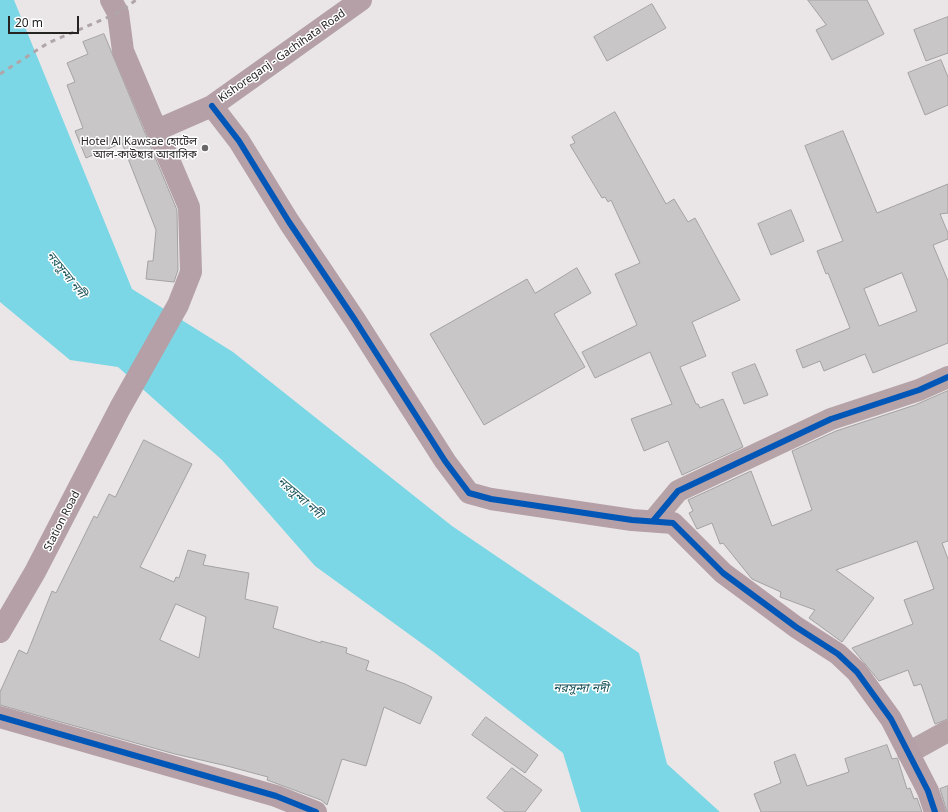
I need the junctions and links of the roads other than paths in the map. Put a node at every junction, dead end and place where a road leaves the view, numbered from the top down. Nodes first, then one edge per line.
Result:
1 (110, 0) edge
2 (361, 0) edge
3 (212, 106) junction
4 (158, 130) junction
5 (948, 377) edge
6 (653, 522) junction
7 (0, 632) edge
8 (0, 716) edge
9 (948, 731) edge
10 (908, 753) junction
11 (316, 812) edge
12 (935, 812) edge

1 - 4 street, Station Road
2 - 3 street, Kishoreganj - Gachihata Road
3 - 4 street, Kishoreganj - Gachihata Road
3 - 6 street
4 - 7 street, Station Road
5 - 6 street
6 - 10 street
8 - 11 street
9 - 10 street
10 - 12 street

